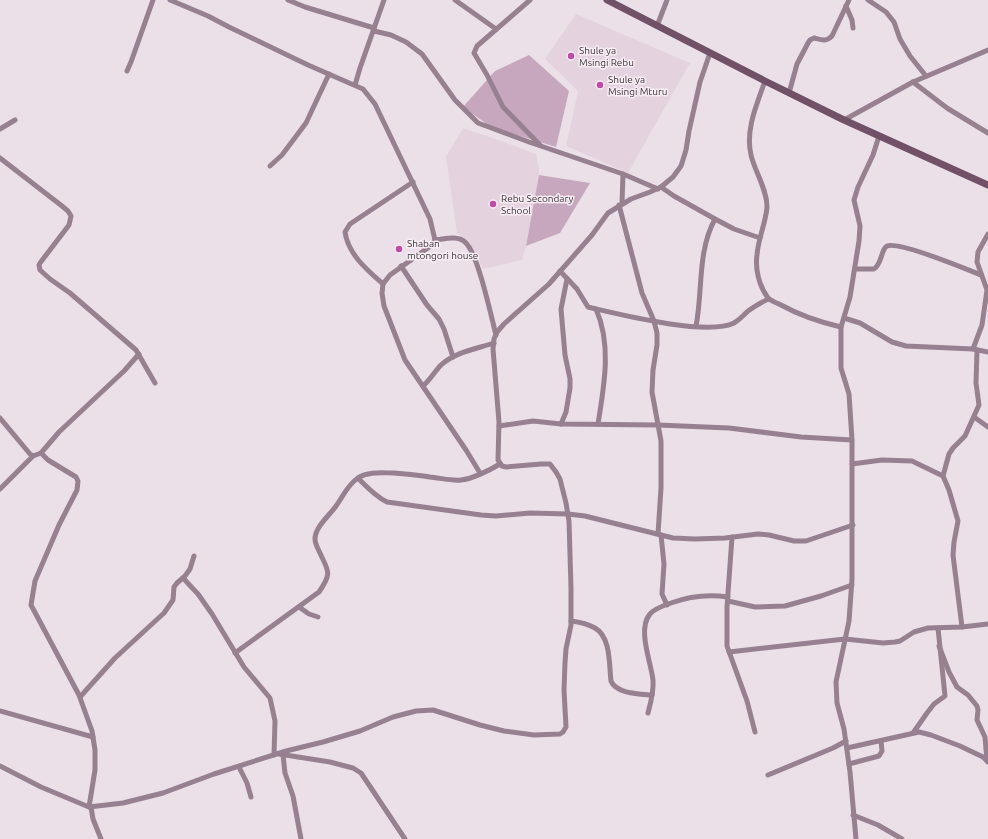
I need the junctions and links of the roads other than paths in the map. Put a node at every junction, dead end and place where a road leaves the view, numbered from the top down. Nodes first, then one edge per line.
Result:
1 (153, 0) edge
2 (170, 0) edge
3 (288, 0) edge
4 (384, 0) edge
5 (455, 0) edge
6 (530, 0) edge
7 (607, 0) edge
8 (667, 0) edge
9 (849, 0) edge
10 (868, 0) edge
11 (876, 2) edge
12 (846, 6) junction
13 (657, 26) junction
14 (853, 28) dead end
15 (374, 29) junction
16 (496, 29) junction
17 (988, 50) edge
18 (710, 53) junction
19 (127, 70) dead end
20 (329, 74) junction
21 (926, 76) junction
22 (765, 81) junction
23 (913, 82) junction
24 (355, 85) junction
25 (789, 93) junction
26 (15, 120) dead end
27 (844, 120) junction
28 (0, 129) edge
29 (988, 133) edge
30 (879, 136) junction
31 (541, 146) junction
32 (0, 158) edge
33 (270, 166) dead end
34 (623, 174) junction
35 (412, 182) junction
36 (988, 185) edge
37 (659, 188) junction
38 (620, 204) junction
39 (715, 219) junction
40 (988, 234) edge
41 (760, 238) junction
42 (435, 240) junction
43 (401, 266) junction
44 (855, 269) junction
45 (560, 271) junction
46 (981, 274) junction
47 (567, 279) junction
48 (986, 283) edge
49 (383, 284) junction
50 (769, 299) junction
51 (596, 309) junction
52 (844, 318) junction
53 (654, 321) junction
54 (696, 326) junction
55 (841, 327) junction
56 (496, 335) junction
57 (494, 342) junction
58 (975, 349) junction
59 (988, 352) edge
60 (139, 354) junction
61 (453, 357) junction
62 (155, 383) dead end
63 (423, 386) junction
64 (974, 417) junction
65 (0, 418) edge
66 (561, 424) junction
67 (598, 424) junction
68 (658, 425) junction
69 (499, 426) junction
70 (988, 426) edge
71 (852, 440) junction
72 (41, 453) junction
73 (33, 456) junction
74 (500, 464) junction
75 (852, 464) junction
76 (480, 473) junction
77 (943, 476) junction
78 (358, 478) junction
79 (0, 489) edge
80 (568, 514) junction
81 (853, 524) junction
82 (660, 534) junction
83 (732, 537) junction
84 (194, 556) dead end
85 (183, 578) junction
86 (852, 585) junction
87 (728, 599) junction
88 (667, 605) junction
89 (298, 607) junction
90 (318, 617) dead end
91 (571, 621) junction
92 (988, 624) edge
93 (962, 627) junction
94 (938, 628) junction
95 (845, 639) junction
96 (939, 646) junction
97 (729, 652) junction
98 (235, 653) junction
99 (652, 695) junction
100 (80, 697) junction
101 (0, 711) edge
102 (648, 713) dead end
103 (755, 732) dead end
104 (913, 733) junction
105 (93, 737) junction
106 (846, 741) junction
107 (881, 741) junction
108 (847, 748) junction
109 (278, 754) junction
110 (988, 761) edge
111 (849, 764) junction
112 (0, 766) edge
113 (239, 767) junction
114 (768, 775) dead end
115 (251, 797) dead end
116 (90, 807) junction
117 (853, 815) junction
118 (101, 839) edge
119 (301, 839) edge
120 (406, 839) edge
121 (856, 839) edge
122 (902, 839) edge

1 - 19 street
2 - 20 street
3 - 15 street
4 - 15 street
5 - 16 street
6 - 16 street
7 - 13 main road
8 - 13 street
9 - 12 street
10 - 11 street
11 - 21 street
12 - 14 street
12 - 25 street
13 - 18 main road
15 - 24 street
15 - 31 street
16 - 31 street
17 - 21 street
18 - 22 main road
18 - 37 street
20 - 24 street
20 - 33 street
21 - 23 street
22 - 25 main road
22 - 41 street
23 - 27 street
23 - 29 street
24 - 35 street
25 - 27 main road
26 - 28 street
27 - 30 main road
30 - 36 main road
30 - 44 street
31 - 34 street
32 - 60 street
34 - 37 street
34 - 38 street
35 - 42 street
35 - 49 street
37 - 38 street
37 - 39 street
38 - 45 street
38 - 53 street
39 - 41 street
39 - 54 street
40 - 46 street
41 - 50 street
42 - 43 street
42 - 56 street
43 - 49 street
43 - 61 street
44 - 46 street
44 - 52 street
45 - 47 street
45 - 56 street
46 - 48 street
47 - 51 street
47 - 66 street
48 - 58 street
49 - 63 street
50 - 54 street
50 - 55 street
51 - 53 street
51 - 67 street
52 - 55 street
52 - 58 street
53 - 54 street
53 - 68 street
55 - 71 street
56 - 57 street
57 - 61 street
57 - 69 street
58 - 59 street
58 - 64 street
60 - 62 street
60 - 72 street
61 - 63 street
63 - 76 street
64 - 70 street
64 - 77 street
65 - 73 street
66 - 67 street
66 - 69 street
67 - 68 street
68 - 71 street
68 - 82 street
69 - 74 street
71 - 75 street
72 - 73 street
72 - 100 street
73 - 79 street
74 - 76 street
74 - 80 street
75 - 77 street
75 - 81 street
76 - 78 street
77 - 93 street
78 - 80 street
78 - 89 street
80 - 82 street
80 - 91 street
81 - 83 street
81 - 86 street
82 - 83 street
82 - 88 street
83 - 87 street
84 - 85 street
85 - 98 street
85 - 100 street
86 - 87 street
86 - 95 street
87 - 88 street
87 - 97 street
88 - 99 street
89 - 90 street
89 - 98 street
91 - 99 street
91 - 109 street
92 - 93 street
93 - 94 street
94 - 95 street
94 - 96 street
95 - 97 street
95 - 106 street
96 - 104 street
96 - 110 street
97 - 103 street
98 - 109 street
99 - 102 street
100 - 105 street
101 - 105 street
104 - 107 street
104 - 110 street
105 - 116 street
106 - 108 street
106 - 114 street
107 - 108 street
107 - 111 street
108 - 111 street
109 - 113 street
109 - 119 street
109 - 120 street
111 - 117 street
112 - 116 street
113 - 115 street
113 - 116 street
116 - 118 street
117 - 121 street
117 - 122 street

